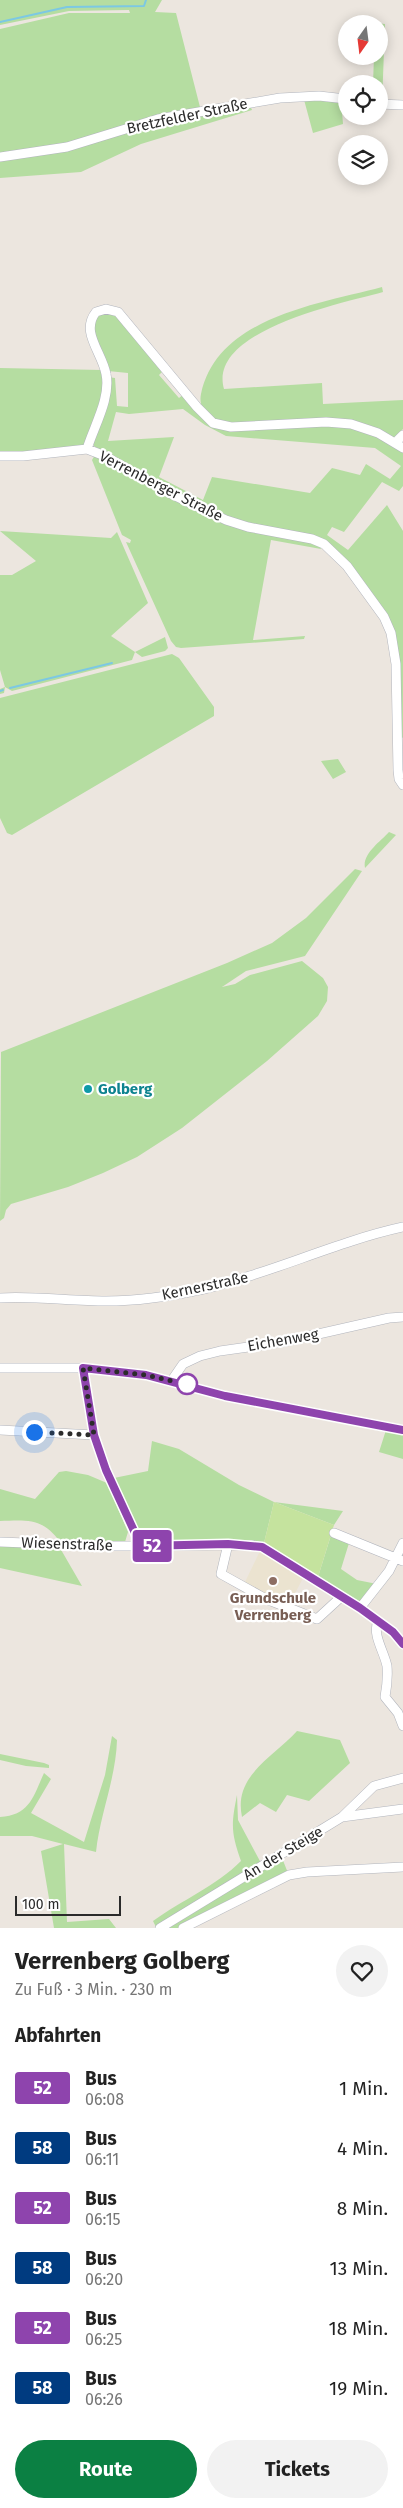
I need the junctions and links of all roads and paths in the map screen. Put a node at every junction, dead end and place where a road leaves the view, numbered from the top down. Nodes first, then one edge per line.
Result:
1 (338, 98) edge
2 (388, 104) edge
3 (403, 105) edge
4 (0, 157) edge
5 (403, 435) edge
6 (399, 446) edge
7 (87, 449) junction
8 (0, 456) edge
9 (403, 785) edge
10 (403, 1227) edge
11 (0, 1298) edge
12 (403, 1317) edge
13 (0, 1368) edge
14 (83, 1368) junction
15 (172, 1380) junction
16 (0, 1430) edge
17 (403, 1430) edge
18 (94, 1435) junction
19 (334, 1533) dead end
20 (0, 1542) edge
21 (403, 1543) edge
22 (228, 1544) junction
23 (141, 1546) junction
24 (399, 1560) edge
25 (341, 1597) junction
26 (360, 1608) junction
27 (378, 1621) junction
28 (403, 1644) edge
29 (403, 1726) edge
30 (403, 1778) edge
31 (403, 1809) edge
32 (342, 1817) junction
33 (403, 1867) edge
34 (160, 1928) edge
35 (182, 1928) edge

1 - 4 street, Bretzfelder Straße
2 - 3 street
5 - 6 street
6 - 7 street
7 - 8 street, Verrenberger Straße
7 - 9 street, Verrenberger Straße
10 - 11 street, Kernerstraße
12 - 15 street, Eichenweg
13 - 14 street
14 - 15 street
14 - 18 street
15 - 17 street
16 - 18 street
18 - 23 street
19 - 24 street
20 - 23 street, Wiesenstraße
21 - 24 street
22 - 23 street, Wiesenstraße
22 - 25 street, Wiesenstraße
22 - 25 street
24 - 26 street
25 - 26 street, Wiesenstraße
26 - 27 street, Wiesenstraße
27 - 28 street, Wiesenstraße
27 - 29 street
30 - 32 street, An der Steige
31 - 32 street
32 - 34 street, An der Steige
33 - 35 street

